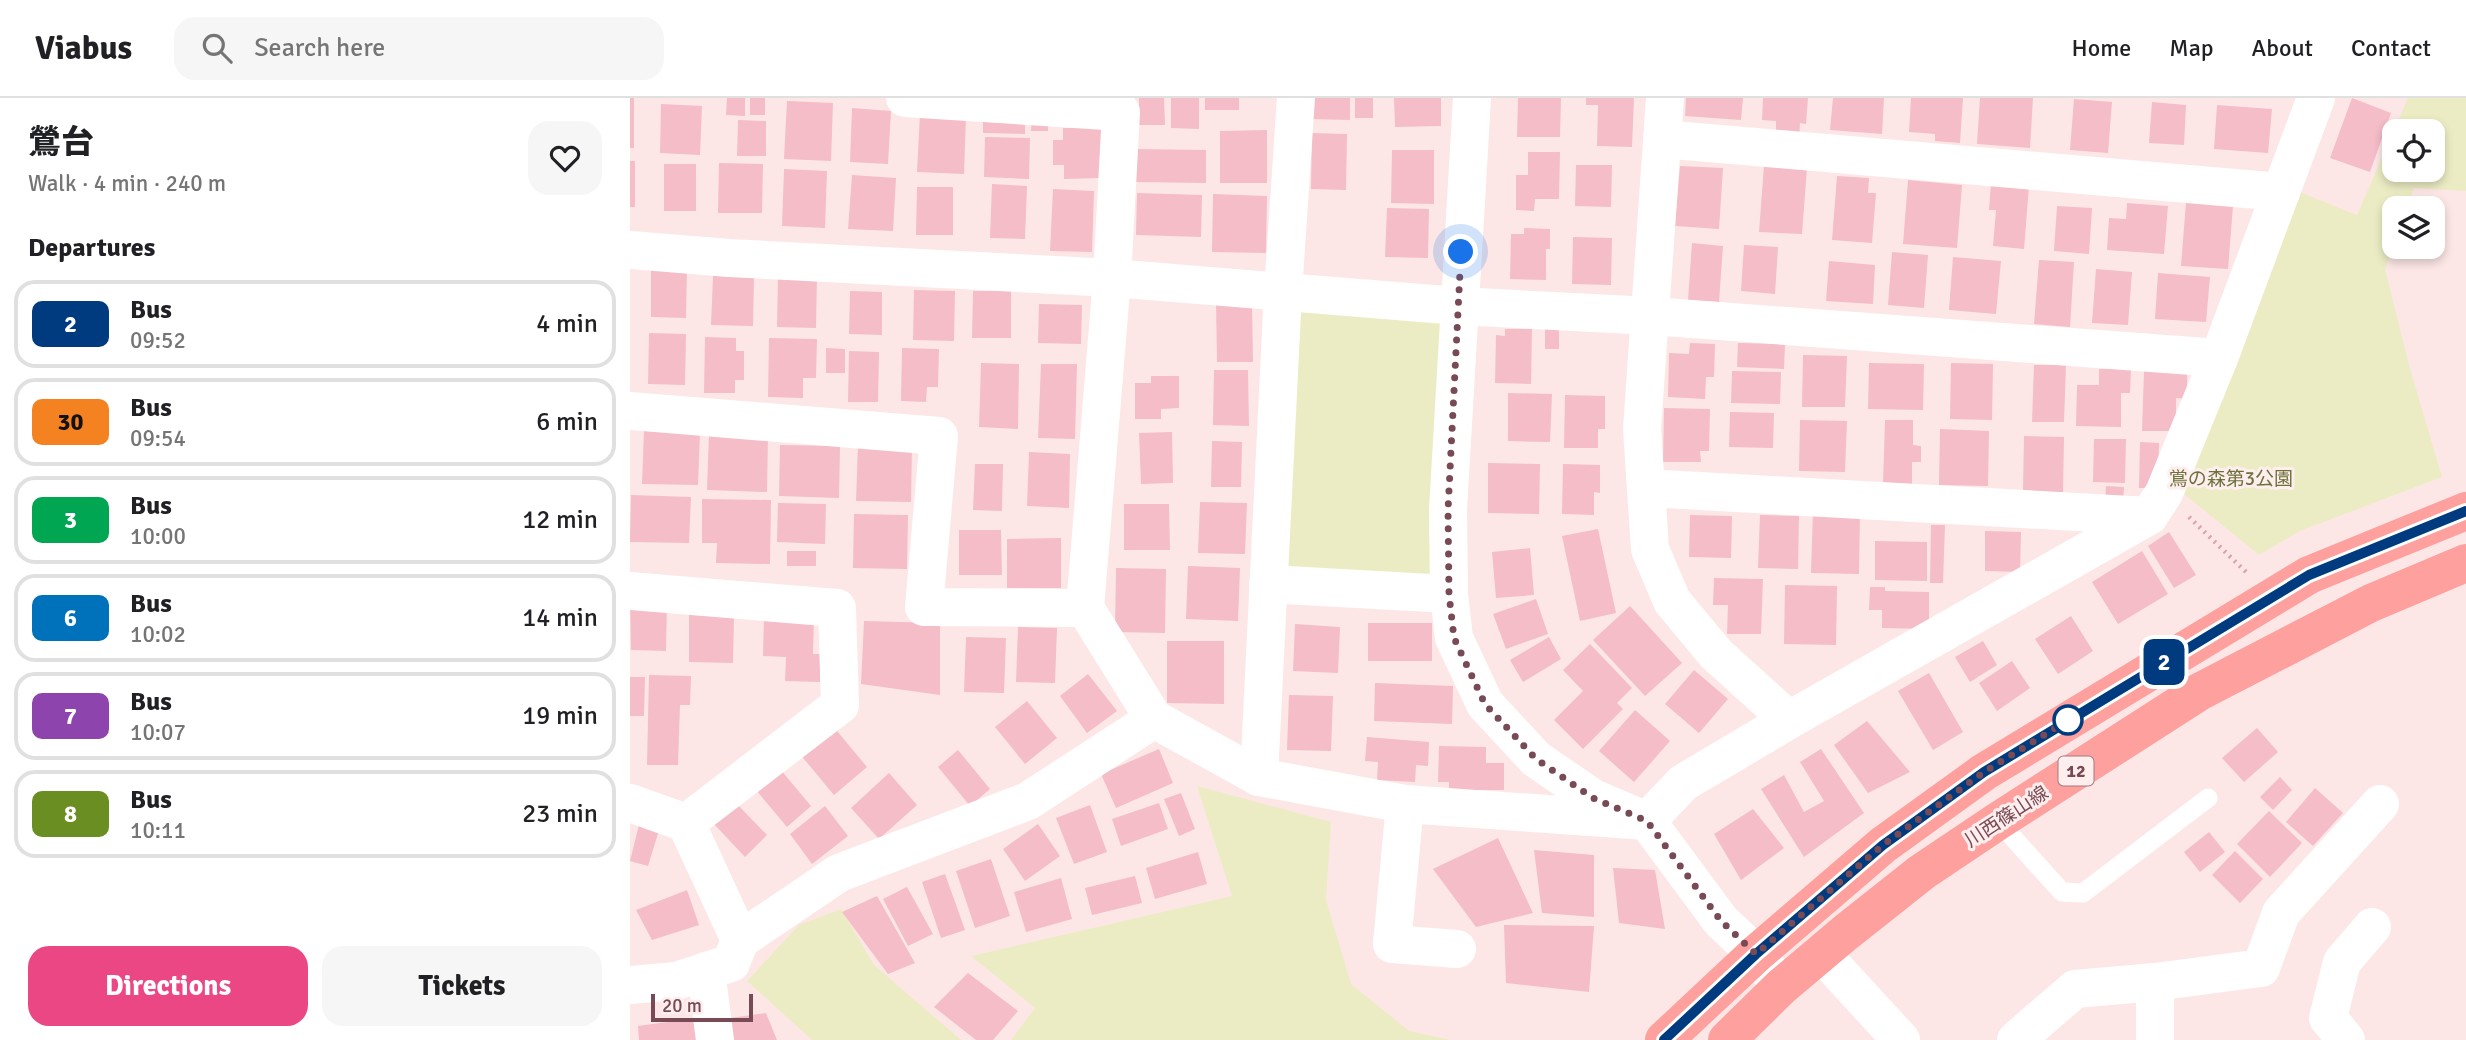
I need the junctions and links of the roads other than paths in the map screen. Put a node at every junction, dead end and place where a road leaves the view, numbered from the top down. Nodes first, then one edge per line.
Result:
1 (905, 98) edge
2 (1296, 98) edge
3 (1472, 98) edge
4 (1665, 98) edge
5 (2316, 98) edge
6 (1662, 139) junction
7 (2281, 192) junction
8 (630, 250) edge
9 (1112, 278) junction
10 (1283, 292) junction
11 (1458, 306) junction
12 (1651, 317) junction
13 (2219, 358) junction
14 (630, 411) edge
15 (1646, 488) junction
16 (2156, 504) junction
17 (2466, 511) edge
18 (2466, 563) edge
19 (1268, 584) junction
20 (630, 592) edge
21 (1449, 594) junction
22 (1084, 608) junction
23 (1154, 719) junction
24 (1788, 720) junction
25 (1259, 776) junction
26 (2207, 798) dead end
27 (630, 803) edge
28 (1405, 804) junction
29 (2380, 804) dead end
30 (1647, 821) junction
31 (1998, 821) junction
32 (686, 823) junction
33 (2372, 927) dead end
34 (740, 940) junction
35 (1457, 949) dead end
36 (1821, 953) junction
37 (1756, 954) junction
38 (706, 971) junction
39 (2155, 982) junction
40 (630, 985) edge
41 (1782, 987) junction
42 (715, 1040) edge
43 (1664, 1040) edge
44 (1727, 1040) edge
45 (1901, 1040) edge
46 (2016, 1040) edge
47 (2155, 1040) edge
48 (2346, 1040) edge

1 - 9 street
2 - 10 street
3 - 11 street
4 - 6 street
5 - 7 street
6 - 7 street
6 - 12 street
7 - 13 street
8 - 9 street
9 - 10 street
9 - 22 street
10 - 11 street
10 - 19 street
11 - 12 street
11 - 21 street
12 - 13 street
12 - 15 street
13 - 16 street
14 - 22 street
15 - 16 street
15 - 24 street
16 - 24 street
17 - 37 main road, 12
18 - 31 main road, 川西篠山線 / 12
19 - 21 street
19 - 25 street
20 - 32 street
21 - 30 street
22 - 23 street
23 - 25 street
23 - 34 street
24 - 30 street
25 - 28 street
26 - 31 lane
27 - 32 street
28 - 30 street
28 - 35 street
29 - 39 street
30 - 37 street
31 - 36 main road, 川西篠山線 / 12
32 - 34 street
33 - 48 street
34 - 38 street
36 - 41 main road, 川西篠山線 / 12
36 - 45 street
37 - 41 street
37 - 43 main road, 12
38 - 40 street
38 - 42 street
39 - 46 street
39 - 47 street
41 - 44 main road, 川西篠山線 / 12

